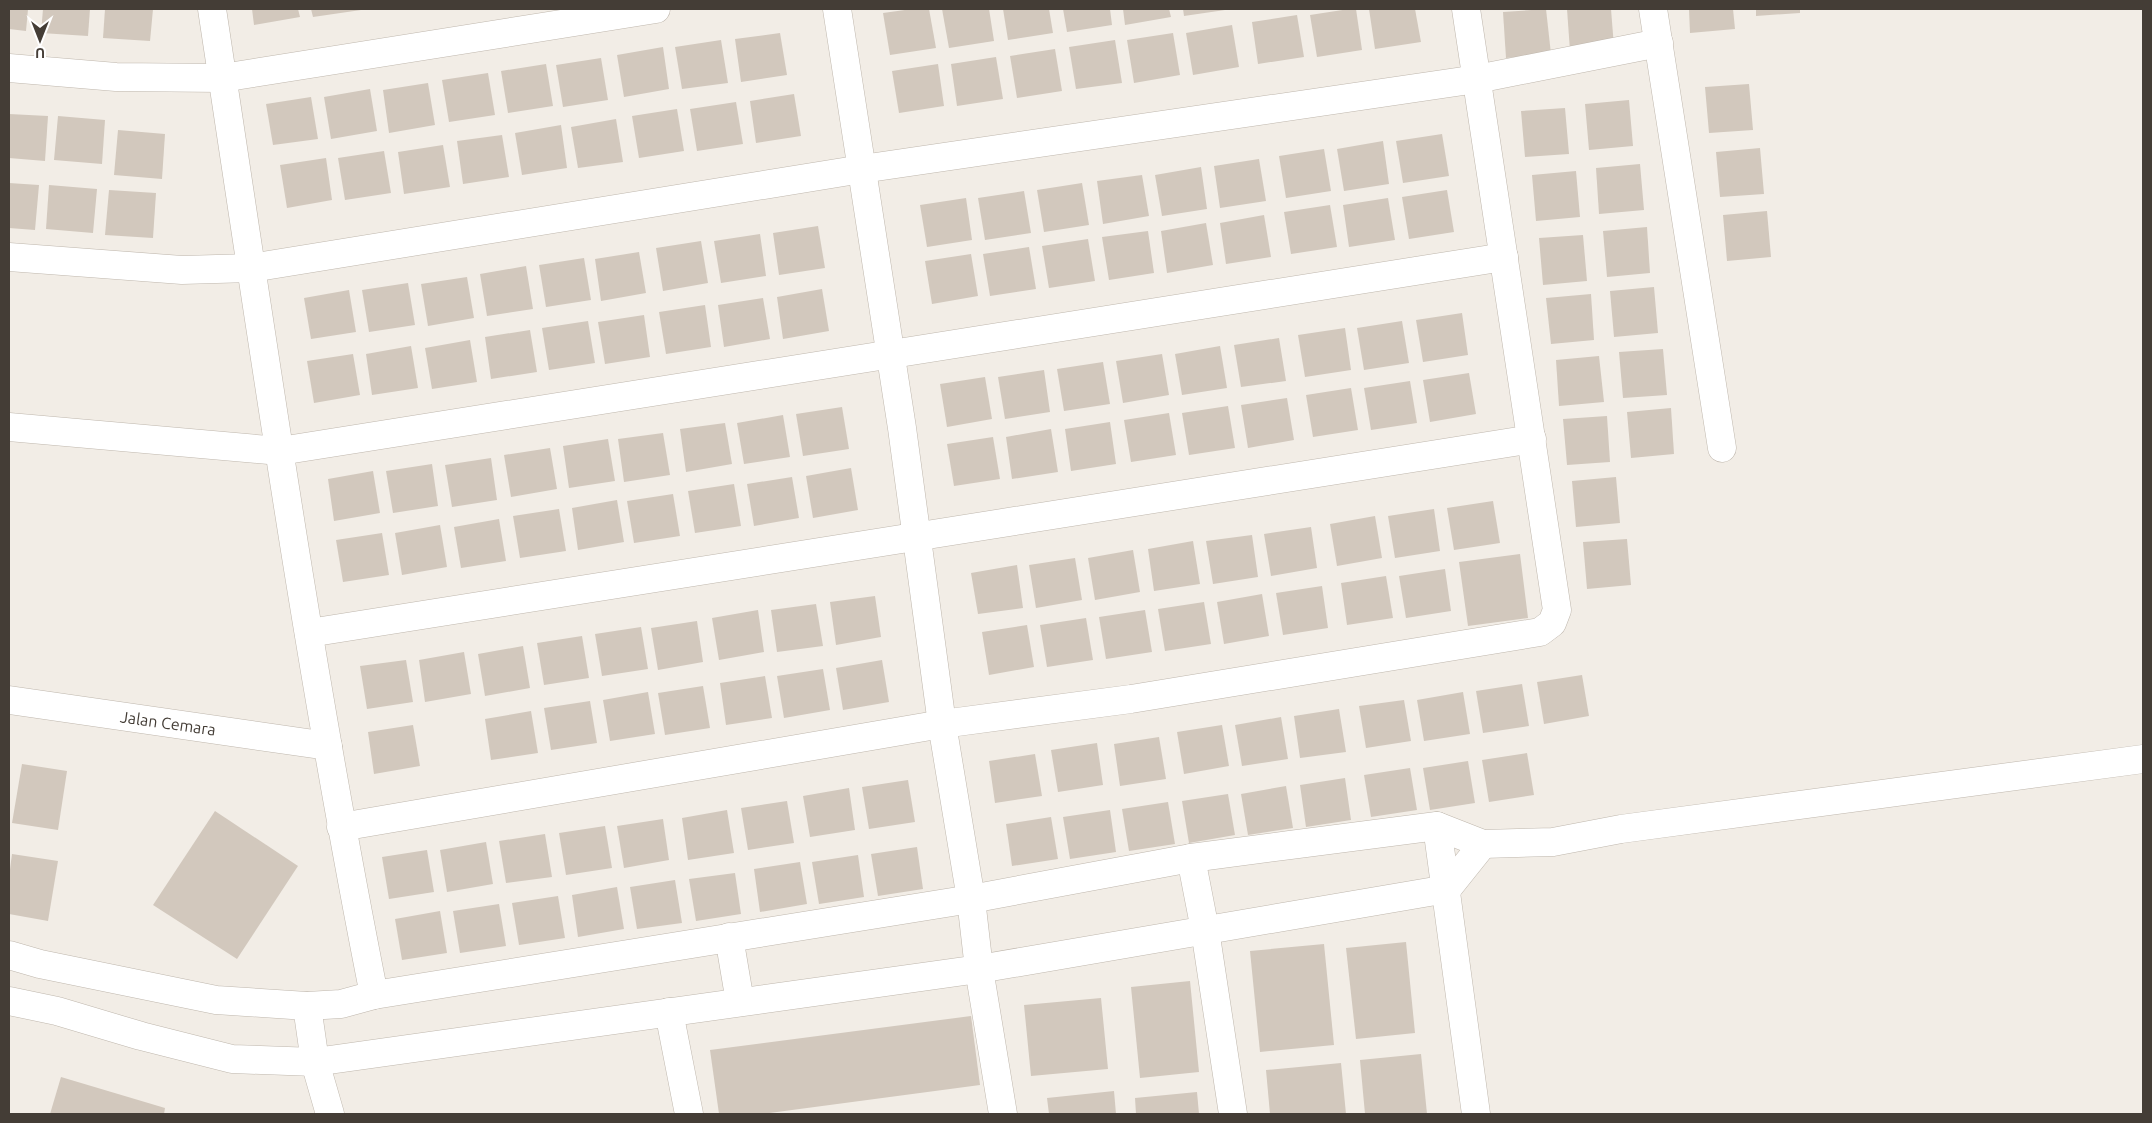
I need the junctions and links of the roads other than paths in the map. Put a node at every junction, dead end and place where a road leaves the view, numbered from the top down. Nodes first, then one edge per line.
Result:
1 (212, 9) edge
2 (656, 9) edge
3 (837, 9) edge
4 (1466, 9) edge
5 (1653, 9) edge
6 (1658, 43) junction
7 (9, 68) edge
8 (222, 78) junction
9 (1477, 79) junction
10 (862, 169) junction
11 (9, 257) edge
12 (1504, 257) junction
13 (251, 268) junction
14 (890, 353) junction
15 (9, 427) edge
16 (1532, 439) junction
17 (1722, 448) dead end
18 (280, 451) junction
19 (917, 537) junction
20 (309, 633) junction
21 (9, 700) edge
22 (942, 724) junction
23 (328, 746) junction
24 (2143, 759) edge
25 (1437, 826) junction
26 (340, 827) junction
27 (1483, 844) junction
28 (1191, 858) junction
29 (1446, 890) junction
30 (971, 899) junction
31 (1205, 930) junction
32 (729, 938) junction
33 (9, 956) edge
34 (979, 968) junction
35 (374, 995) junction
36 (9, 1001) edge
37 (740, 1002) junction
38 (307, 1006) junction
39 (669, 1012) junction
40 (315, 1062) junction
41 (330, 1114) edge
42 (688, 1114) edge
43 (1003, 1114) edge
44 (1233, 1114) edge
45 (1476, 1114) edge

1 - 8 street
2 - 8 street
3 - 10 street
4 - 9 street
5 - 6 street
6 - 9 street
6 - 17 street
7 - 8 street
8 - 13 street
9 - 10 street
9 - 12 street
10 - 13 street
10 - 14 street
11 - 13 street
12 - 14 street
12 - 16 street
13 - 18 street
14 - 18 street
14 - 19 street
15 - 18 street
16 - 19 street
16 - 22 street
18 - 20 street
19 - 20 street
19 - 22 street
20 - 23 street
21 - 23 street, Jalan Cemara
22 - 26 street
22 - 30 street
23 - 26 street
24 - 27 street
25 - 27 street
25 - 28 street
25 - 29 street
26 - 35 street
27 - 29 street
28 - 30 street
28 - 31 street
29 - 31 street
29 - 45 street
30 - 32 street
30 - 34 street
31 - 34 street
31 - 44 street
32 - 35 street
32 - 37 street
33 - 38 street
34 - 37 street
34 - 43 street
35 - 38 street
36 - 40 street
37 - 39 street
38 - 40 street
39 - 40 street
39 - 42 street
40 - 41 street

